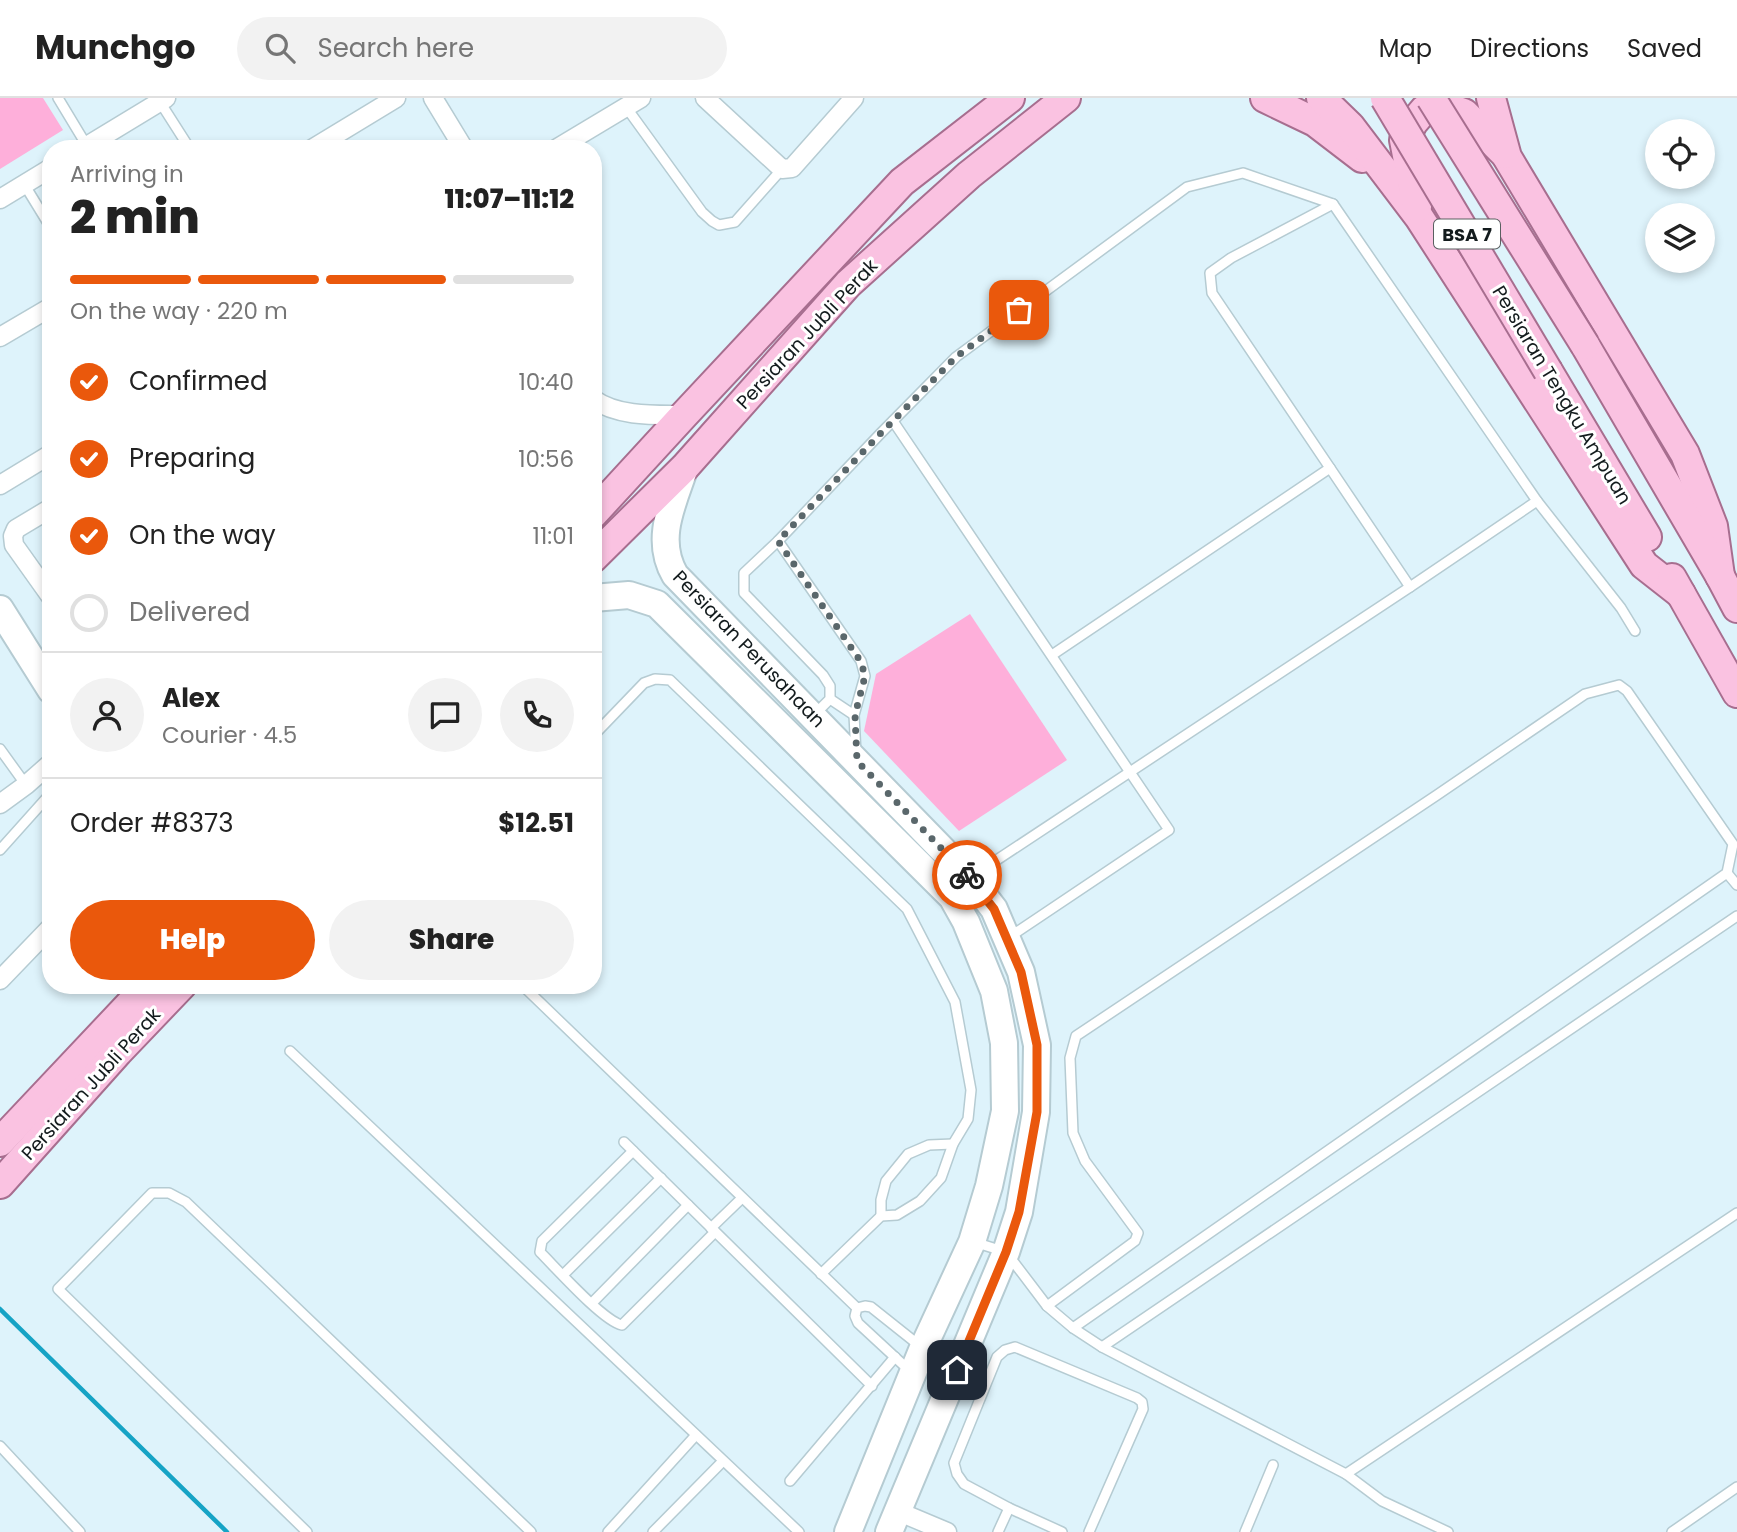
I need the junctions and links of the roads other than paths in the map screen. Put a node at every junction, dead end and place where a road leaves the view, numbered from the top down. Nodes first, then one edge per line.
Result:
1 (58, 98) edge
2 (396, 98) edge
3 (433, 98) edge
4 (705, 98) edge
5 (854, 98) edge
6 (1010, 98) edge
7 (1066, 98) edge
8 (1265, 98) edge
9 (1321, 98) edge
10 (1385, 98) edge
11 (1431, 98) edge
12 (1491, 98) edge
13 (163, 100) edge
14 (634, 102) edge
15 (81, 140) edge
16 (97, 140) edge
17 (185, 140) edge
18 (327, 140) edge
19 (459, 140) edge
20 (571, 140) edge
21 (1507, 157) junction
22 (782, 169) junction
23 (42, 173) edge
24 (1392, 181) junction
25 (24, 184) junction
26 (0, 198) edge
27 (1333, 204) junction
28 (42, 213) edge
29 (1419, 217) junction
30 (42, 312) edge
31 (0, 337) edge
32 (602, 408) edge
33 (684, 415) junction
34 (893, 421) junction
35 (42, 459) edge
36 (685, 467) junction
37 (1330, 468) junction
38 (0, 485) edge
39 (1537, 501) junction
40 (602, 504) edge
41 (42, 513) edge
42 (778, 541) junction
43 (602, 549) edge
44 (1720, 576) junction
45 (42, 581) edge
46 (1410, 587) junction
47 (1681, 594) junction
48 (602, 597) edge
49 (1737, 608) edge
50 (0, 609) edge
51 (1634, 631) dead end
52 (1052, 655) junction
53 (42, 676) edge
54 (1737, 693) edge
55 (821, 708) junction
56 (855, 715) junction
57 (602, 727) edge
58 (0, 749) edge
59 (857, 761) junction
60 (1130, 771) junction
61 (42, 772) edge
62 (26, 785) junction
63 (42, 803) edge
64 (0, 804) edge
65 (0, 850) edge
66 (1727, 873) junction
67 (970, 878) junction
68 (1737, 885) edge
69 (1737, 916) edge
70 (42, 936) edge
71 (1006, 939) junction
72 (2, 974) edge
73 (140, 994) edge
74 (173, 994) edge
75 (531, 994) edge
76 (290, 1051) dead end
77 (0, 1142) edge
78 (624, 1142) dead end
79 (953, 1144) junction
80 (633, 1151) junction
81 (660, 1178) junction
82 (0, 1184) edge
83 (742, 1198) junction
84 (688, 1205) junction
85 (1737, 1213) edge
86 (881, 1216) junction
87 (713, 1230) junction
88 (972, 1241) junction
89 (1006, 1252) junction
90 (821, 1274) junction
91 (563, 1275) junction
92 (592, 1303) junction
93 (1047, 1306) junction
94 (857, 1308) junction
95 (1073, 1328) junction
96 (923, 1348) junction
97 (1102, 1348) junction
98 (904, 1365) junction
99 (872, 1386) junction
100 (696, 1435) junction
101 (0, 1447) edge
102 (723, 1461) junction
103 (1273, 1465) dead end
104 (1346, 1474) junction
105 (790, 1481) dead end
106 (1737, 1488) edge
107 (1009, 1508) junction
108 (893, 1522) edge
109 (79, 1532) edge
110 (307, 1532) edge
111 (531, 1532) edge
112 (608, 1532) edge
113 (653, 1532) edge
114 (799, 1532) edge
115 (848, 1532) edge
116 (947, 1532) edge
117 (998, 1532) edge
118 (1062, 1532) edge
119 (1089, 1532) edge
120 (1245, 1532) edge
121 (1448, 1532) edge
122 (1672, 1532) edge

1 - 15 lane
2 - 18 street
3 - 19 street
4 - 22 street
5 - 22 street
6 - 33 main road, Persiaran Jubli Perak
7 - 36 main road, Persiaran Jubli Perak
8 - 24 main road
9 - 24 main road
10 - 47 main road, Persiaran Tengku Ampuan / BSA 7, bridge
11 - 44 main road, BSA 7, bridge
12 - 21 main road
13 - 16 street
13 - 17 lane
14 - 20 street
14 - 22 lane
21 - 29 main road
21 - 44 main road
23 - 25 street
24 - 29 main road
25 - 26 street
25 - 28 lane
27 - 34 lane
27 - 37 lane
27 - 39 lane
29 - 47 main road
30 - 31 street
32 - 33 street
33 - 40 main road, Persiaran Jubli Perak
34 - 42 lane
34 - 52 lane
35 - 38 street
36 - 43 main road, Persiaran Jubli Perak
36 - 55 main road, Persiaran Perusahaan
37 - 46 lane
37 - 52 lane
39 - 46 lane
39 - 51 lane
41 - 45 street
42 - 55 lane
42 - 56 lane
44 - 49 main road, BSA 7
46 - 60 lane
47 - 54 main road, Persiaran Tengku Ampuan / BSA 7
48 - 88 main road, Persiaran Perusahaan
50 - 53 main road
52 - 60 lane
55 - 56 lane
55 - 59 main road, Persiaran Perusahaan
56 - 59 lane
57 - 79 lane
58 - 62 lane
59 - 67 main road, Persiaran Perusahaan
60 - 67 lane
60 - 71 lane
61 - 62 street
62 - 64 street
63 - 65 lane
66 - 68 lane
66 - 93 lane
66 - 95 lane
67 - 71 main road, Persiaran Perusahaan
69 - 97 lane
70 - 72 street
71 - 89 main road, Persiaran Perusahaan
73 - 77 main road, Persiaran Jubli Perak
74 - 82 main road, Persiaran Jubli Perak
75 - 83 lane
76 - 100 lane
78 - 80 lane
79 - 86 lane
79 - 86 lane
80 - 81 lane
80 - 91 lane
81 - 84 lane
81 - 91 lane
83 - 87 lane
83 - 90 lane
84 - 87 lane
84 - 92 lane
85 - 104 lane
86 - 90 lane
87 - 92 lane
87 - 99 lane
88 - 89 lane
88 - 96 main road, Persiaran Perusahaan
89 - 93 lane
89 - 108 main road, Persiaran Perusahaan
90 - 94 lane
91 - 92 lane
93 - 95 lane
94 - 96 lane
94 - 98 lane
95 - 97 lane
96 - 98 main road, Persiaran Perusahaan
97 - 104 lane
98 - 99 lane
98 - 115 main road, Persiaran Perusahaan
99 - 105 lane
100 - 102 lane
100 - 112 lane
101 - 109 lane
102 - 113 lane
102 - 114 lane
103 - 120 lane
104 - 121 lane
106 - 122 lane
107 - 117 lane
107 - 118 lane
107 - 119 lane
108 - 116 street
110 - 111 lane

